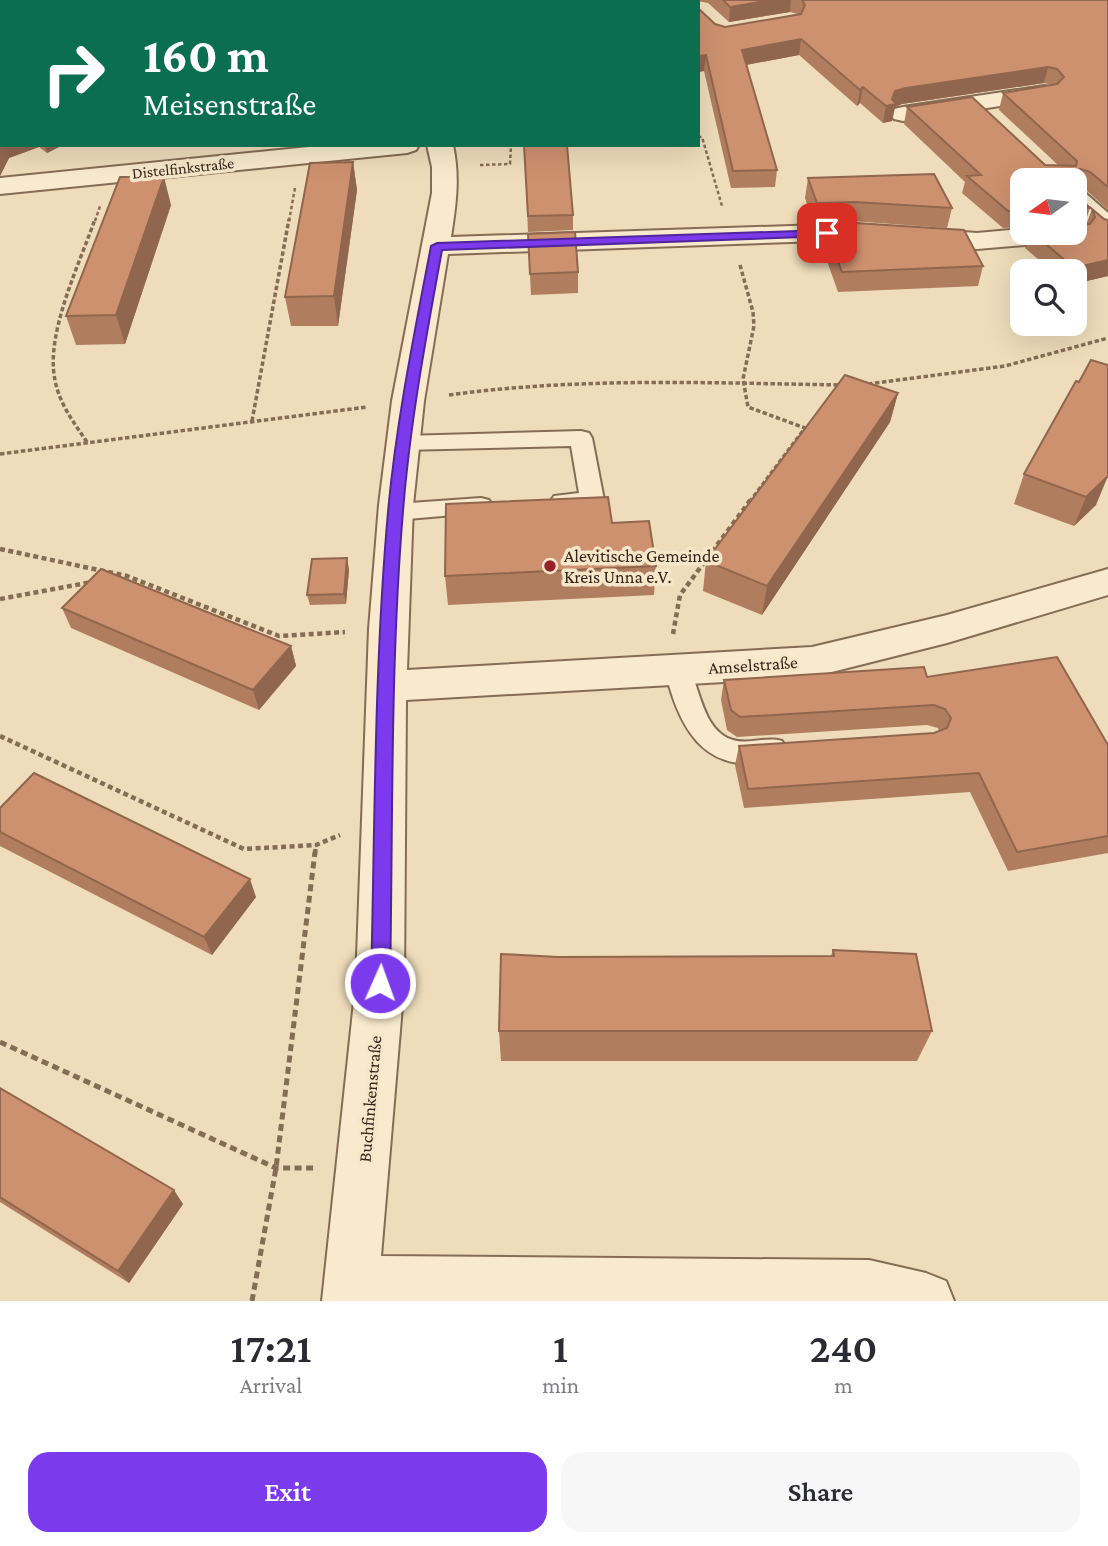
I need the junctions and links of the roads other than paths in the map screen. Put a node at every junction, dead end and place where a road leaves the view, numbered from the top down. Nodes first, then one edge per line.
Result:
1 (1044, 93) edge
2 (903, 114) dead end
3 (388, 147) edge
4 (442, 156) edge
5 (0, 186) edge
6 (1087, 209) edge
7 (1108, 229) edge
8 (1087, 231) edge
9 (1010, 239) edge
10 (437, 246) junction
11 (403, 443) junction
12 (540, 503) edge
13 (500, 505) edge
14 (396, 512) junction
15 (1108, 582) edge
16 (678, 670) junction
17 (388, 686) junction
18 (797, 748) edge
19 (351, 1292) edge
20 (926, 1301) edge

1 - 2 street
3 - 5 street, Distelfinkstraße
4 - 10 street, Buchfinkenstraße
6 - 7 street
7 - 8 street
9 - 10 street
10 - 11 street, Buchfinkenstraße
11 - 12 lane
11 - 14 street, Buchfinkenstraße
13 - 14 lane
14 - 17 street, Buchfinkenstraße
15 - 16 street, Amselstraße
16 - 17 street, Amselstraße
16 - 18 lane
17 - 19 street, Buchfinkenstraße
19 - 20 street

